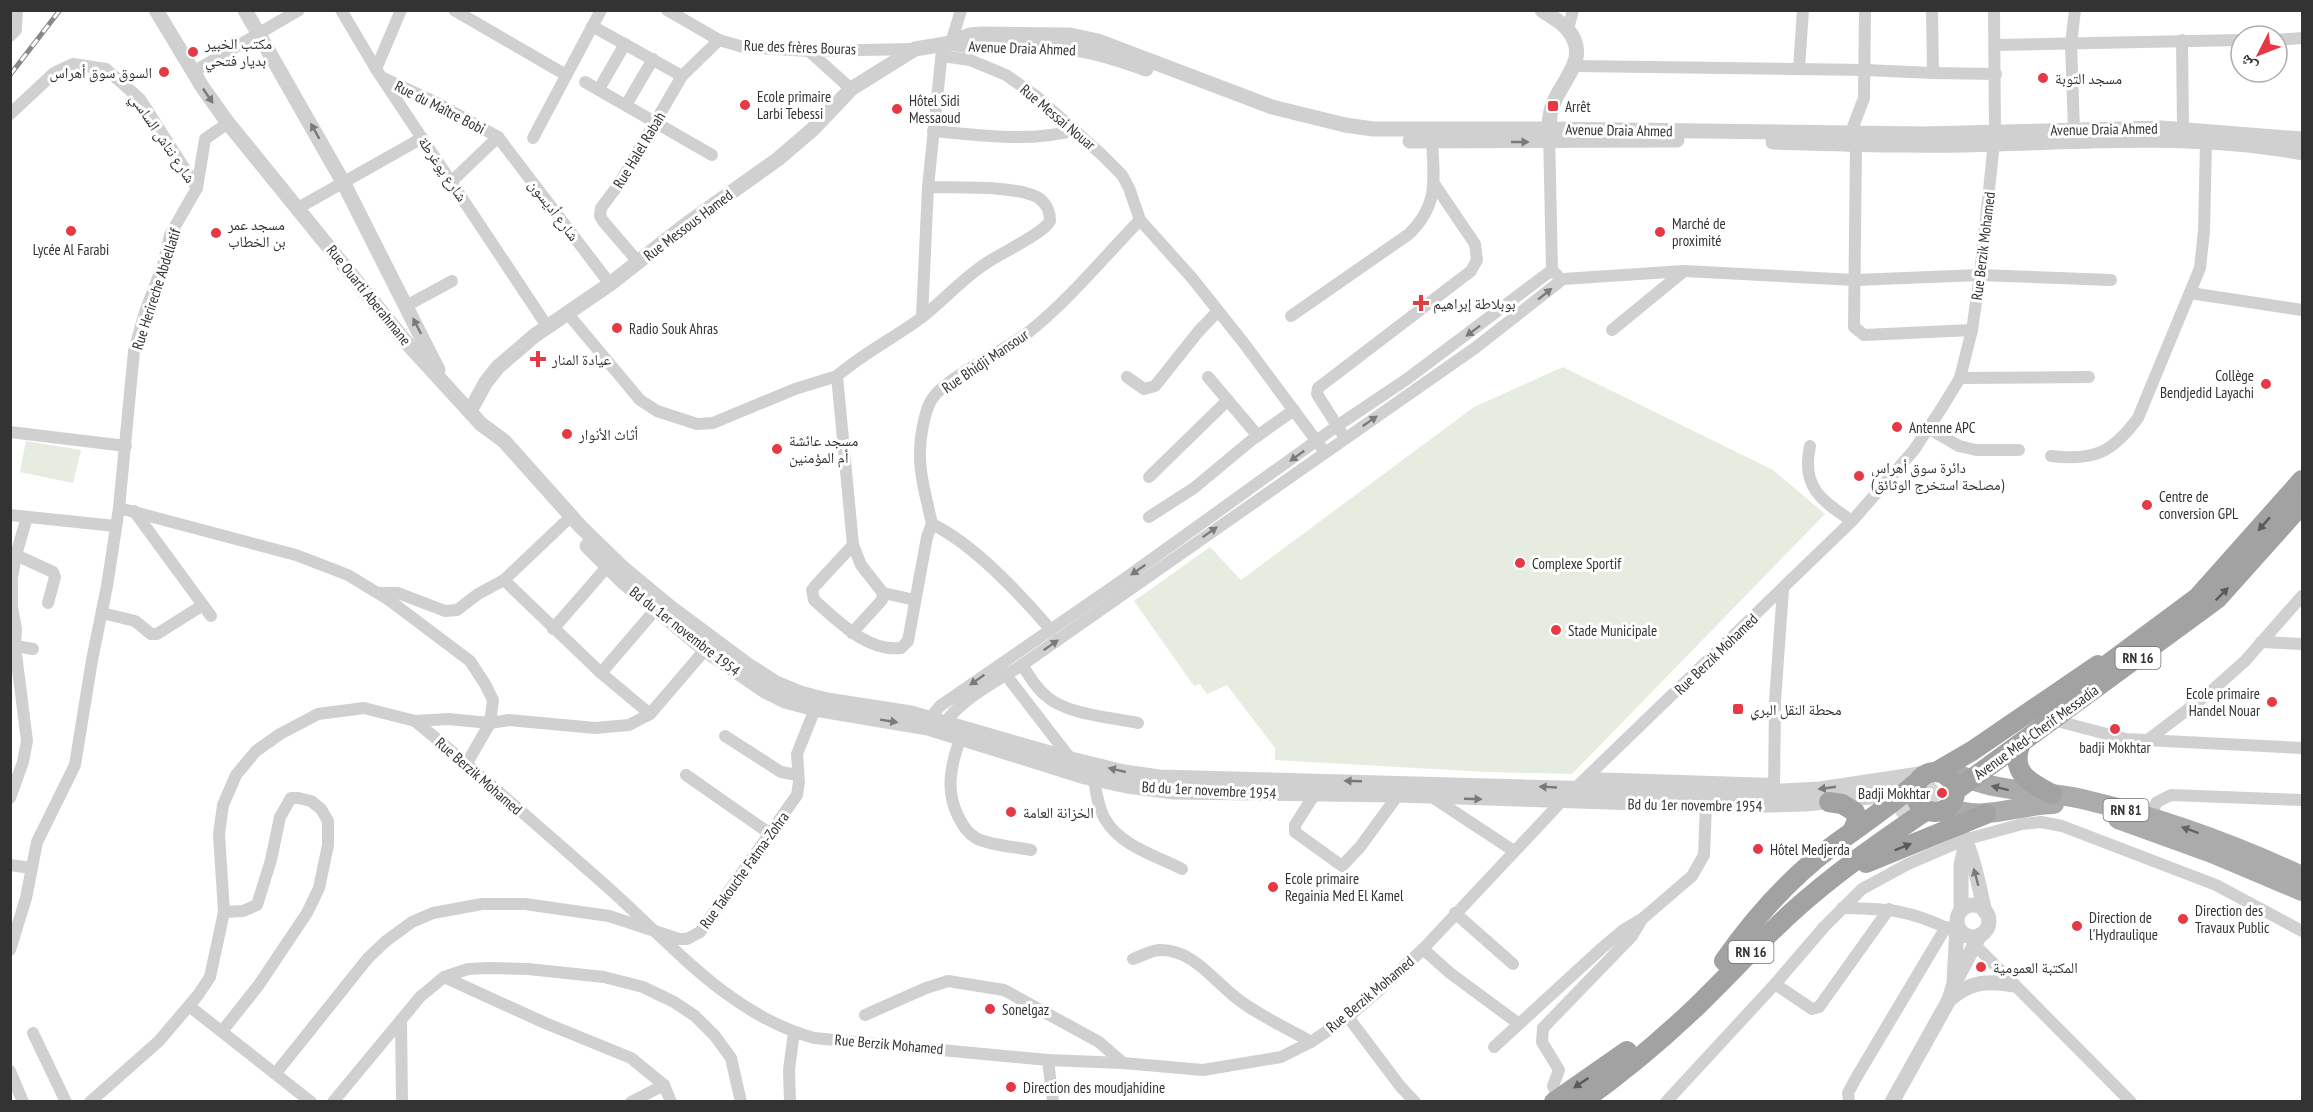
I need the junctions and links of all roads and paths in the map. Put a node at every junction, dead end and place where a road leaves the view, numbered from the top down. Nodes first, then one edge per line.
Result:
1 (17, 10) edge
2 (156, 10) edge
3 (245, 10) edge
4 (299, 10) edge
5 (341, 10) edge
6 (401, 10) edge
7 (454, 10) edge
8 (601, 10) edge
9 (667, 10) edge
10 (961, 10) edge
11 (1542, 10) edge
12 (1574, 10) edge
13 (1803, 10) edge
14 (1865, 10) edge
15 (1932, 10) edge
16 (1994, 10) edge
17 (2075, 10) edge
18 (592, 26) junction
19 (1568, 29) junction
20 (260, 33) junction
21 (10, 36) edge
22 (719, 40) junction
23 (2182, 40) junction
24 (2229, 40) edge
25 (625, 44) junction
26 (2071, 44) junction
27 (1995, 45) junction
28 (945, 48) junction
29 (915, 49) junction
30 (809, 51) junction
31 (653, 59) junction
32 (1575, 66) junction
33 (1799, 68) junction
34 (1864, 70) junction
35 (193, 72) junction
36 (1933, 73) junction
37 (379, 74) junction
38 (1996, 74) junction
39 (566, 75) junction
40 (682, 76) junction
41 (1182, 78) junction
42 (585, 82) dead end
43 (599, 89) junction
44 (851, 89) junction
45 (626, 105) junction
46 (10, 114) edge
47 (228, 123) junction
48 (655, 123) junction
49 (2074, 129) junction
50 (2183, 129) junction
51 (1076, 130) junction
52 (933, 131) junction
53 (1549, 136) junction
54 (498, 137) junction
55 (422, 138) junction
56 (533, 138) dead end
57 (1854, 138) junction
58 (1995, 139) junction
59 (2302, 140) edge
60 (1432, 141) junction
61 (2206, 142) junction
62 (2302, 153) edge
63 (712, 155) dead end
64 (343, 182) junction
65 (452, 182) junction
66 (1435, 185) junction
67 (928, 187) junction
68 (197, 188) junction
69 (298, 208) junction
70 (1140, 220) junction
71 (639, 262) junction
72 (1552, 270) junction
73 (1684, 271) junction
74 (1980, 275) junction
75 (1563, 279) junction
76 (1855, 280) junction
77 (2111, 280) dead end
78 (453, 281) dead end
79 (610, 285) junction
80 (2190, 293) junction
81 (406, 306) junction
82 (2302, 309) edge
83 (1218, 311) junction
84 (568, 314) junction
85 (1291, 315) dead end
86 (922, 317) junction
87 (547, 326) junction
88 (1612, 330) dead end
89 (1972, 330) junction
90 (837, 376) junction
91 (1208, 376) dead end
92 (1127, 377) dead end
93 (2089, 377) dead end
94 (1960, 378) junction
95 (442, 379) junction
96 (1228, 400) junction
97 (1294, 410) junction
98 (470, 411) junction
99 (481, 424) junction
100 (1337, 426) junction
101 (1928, 429) junction
102 (10, 432) edge
103 (1258, 436) junction
104 (1346, 438) junction
105 (1317, 441) junction
106 (126, 446) junction
107 (1810, 446) dead end
108 (2019, 450) dead end
109 (1326, 453) junction
110 (2051, 456) dead end
111 (1149, 477) dead end
112 (2302, 480) edge
113 (2302, 504) edge
114 (119, 508) junction
115 (134, 511) junction
116 (10, 515) edge
117 (27, 517) junction
118 (1149, 517) dead end
119 (1852, 520) junction
120 (564, 523) junction
121 (932, 524) junction
122 (116, 526) junction
123 (853, 545) junction
124 (16, 555) junction
125 (607, 567) junction
126 (11, 578) edge
127 (504, 580) junction
128 (1782, 589) junction
129 (377, 593) junction
130 (883, 593) junction
131 (2302, 596) edge
132 (915, 600) junction
133 (48, 603) dead end
134 (203, 604) junction
135 (656, 609) junction
136 (102, 614) junction
137 (212, 616) dead end
138 (553, 628) junction
139 (1051, 630) junction
140 (852, 633) junction
141 (2261, 642) junction
142 (2302, 644) edge
143 (709, 645) junction
144 (13, 646) edge
145 (33, 649) dead end
146 (2124, 651) junction
147 (1022, 665) junction
148 (601, 673) junction
149 (1006, 675) junction
150 (815, 709) junction
151 (650, 714) junction
152 (2053, 720) junction
153 (415, 721) junction
154 (490, 723) junction
155 (1138, 723) dead end
156 (936, 725) junction
157 (725, 736) dead end
158 (960, 739) junction
159 (2149, 739) junction
160 (2021, 742) junction
161 (2302, 748) edge
162 (1071, 759) junction
163 (467, 763) junction
164 (686, 775) dead end
165 (798, 775) junction
166 (1090, 778) junction
167 (1924, 780) junction
168 (1582, 783) junction
169 (1320, 787) junction
170 (1774, 788) junction
171 (1398, 795) junction
172 (1432, 797) junction
173 (10, 798) edge
174 (2302, 800) edge
175 (1561, 802) junction
176 (1829, 802) junction
177 (1706, 806) junction
178 (2044, 807) junction
179 (1955, 808) junction
180 (1898, 817) tunnel mouth
181 (2146, 822) junction
182 (1852, 832) junction
183 (769, 833) junction
184 (1031, 850) dead end
185 (1514, 851) junction
186 (10, 865) edge
187 (31, 868) junction
188 (1182, 869) dead end
189 (2302, 876) edge
190 (2302, 891) edge
191 (1815, 893) junction
192 (1842, 908) junction
193 (1889, 909) junction
194 (1961, 910) junction
195 (224, 912) junction
196 (1985, 912) junction
197 (1455, 913) junction
198 (1642, 920) junction
199 (1953, 928) junction
200 (650, 929) junction
201 (2302, 931) edge
202 (14, 933) edge
203 (1978, 940) junction
204 (10, 950) edge
205 (1423, 950) junction
206 (1133, 959) dead end
207 (1724, 961) junction
208 (1513, 964) dead end
209 (1571, 976) junction
210 (444, 977) junction
211 (1954, 983) junction
212 (1775, 984) junction
213 (2013, 985) junction
214 (1582, 986) junction
215 (1949, 1000) junction
216 (189, 1006) junction
217 (866, 1015) dead end
218 (1348, 1017) junction
219 (401, 1020) junction
220 (1519, 1024) junction
221 (223, 1030) junction
222 (794, 1032) junction
223 (33, 1033) dead end
224 (1311, 1042) junction
225 (1494, 1047) dead end
226 (1048, 1060) junction
227 (1123, 1063) junction
228 (10, 1071) edge
229 (276, 1073) junction
230 (663, 1085) junction
231 (1556, 1100) edge
232 (23, 1101) edge
233 (66, 1101) edge
234 (90, 1101) edge
235 (311, 1101) edge
236 (333, 1101) edge
237 (402, 1101) edge
238 (630, 1101) edge
239 (671, 1101) edge
240 (741, 1101) edge
241 (790, 1101) edge
242 (1053, 1101) edge
243 (1415, 1101) edge
244 (1581, 1101) edge
245 (1666, 1101) edge
246 (1849, 1101) edge
247 (1892, 1101) edge
248 (2131, 1101) edge

1 - 21 street
2 - 35 street, Rue Ouarti Aberahmane
3 - 20 street
4 - 20 street
5 - 37 street, شارع يوغرطة
6 - 37 street
7 - 39 street
8 - 18 street
9 - 22 street, Rue des frères Bouras
10 - 28 street
11 - 19 street
12 - 19 street
13 - 33 street
14 - 34 street
15 - 36 street
16 - 27 street, Rue Berzik Mohamed
17 - 26 street
18 - 25 street
18 - 39 street
19 - 32 street
20 - 35 street
64 -> 20 street
22 - 30 street, Rue des frères Bouras
22 - 40 street, Rue Halel Rabah
23 - 24 street
23 - 26 street
23 - 50 street
25 - 31 street
25 - 43 street
26 - 27 street
26 - 49 street
27 - 38 street, Rue Berzik Mohamed
28 - 29 street, Rue des frères Bouras
28 - 41 street, Avenue Draia Ahmed
28 - 51 street, Rue Messai Nouar
28 - 52 street
29 - 30 street, Rue des frères Bouras
29 - 44 street, Rue Messous Hamed
30 - 44 street
31 - 40 street
31 - 45 street
32 - 33 street
32 - 53 street
33 - 34 street
34 - 36 street
34 - 57 street
35 -> 47 street, Rue Ouarti Aberahmane
36 - 38 street
37 - 54 street, Rue du Maître Bobi
37 - 55 street, شارع يوغرطة
38 - 58 street, Rue Berzik Mohamed
39 - 56 street
40 - 48 street, Rue Halel Rabah
41 - 53 street, Avenue Draia Ahmed
41 - 60 street, Avenue Draia Ahmed
42 - 43 street
43 - 45 street
44 - 71 street, Rue Messous Hamed
45 - 48 street
46 - 68 street, شارع نتاش الساسي
47 - 68 street, Rue Herireche Abdellatif
47 - 69 street, Rue Ouarti Aberahmane
48 - 63 street
48 - 71 street, Rue Halel Rabah
49 - 50 street, Avenue Draia Ahmed
49 - 58 street, Avenue Draia Ahmed
50 - 59 street, Avenue Draia Ahmed
51 - 52 street
51 - 70 street, Rue Messai Nouar
52 - 67 street
53 - 57 street, Avenue Draia Ahmed
60 -> 53 street, Avenue Draia Ahmed
53 - 72 street
54 - 65 street
54 - 79 street, شارع أديسون
55 - 64 street
55 - 65 street, شارع يوغرطة
57 - 58 street, Avenue Draia Ahmed
57 - 76 street
58 - 61 street, Avenue Draia Ahmed
58 - 74 street, Rue Berzik Mohamed
60 - 66 street
61 - 62 street, Avenue Draia Ahmed
61 - 80 street
64 - 69 street
64 - 81 street
65 - 87 street, شارع يوغرطة
66 - 85 street
66 - 100 street
67 - 86 street
67 - 86 street
68 - 106 street, Rue Herireche Abdellatif
69 - 95 street, Rue Ouarti Aberahmane
70 - 83 street
70 - 121 street, Rue Bhidji Mansour
71 - 79 street, Rue Messous Hamed
72 - 75 street
72 -> 100 street
73 - 75 street
73 - 76 street
73 - 88 street
74 - 76 street
74 - 77 street
74 - 89 street, Rue Berzik Mohamed
104 -> 75 street
76 - 89 street
78 - 81 street
79 - 84 street, Rue Messous Hamed
80 - 82 street
80 - 110 street
95 -> 81 street
83 - 92 street
83 - 97 street
84 - 87 street, Rue Messous Hamed
84 - 90 street
86 - 90 street
87 - 98 street, Rue Messous Hamed
89 - 94 street, Rue Berzik Mohamed
90 - 123 street
91 - 96 street
93 - 94 street
94 - 101 street, Rue Berzik Mohamed
95 - 98 street
96 - 103 street
96 - 111 street
97 - 103 street
97 - 105 street
98 - 99 street
99 - 120 street, Bd du 1er novembre 1954
99 - 143 street
100 - 104 street
100 - 105 street
101 - 108 street
101 - 119 street, Rue Berzik Mohamed
102 - 106 street
103 - 118 street
104 - 109 street
105 - 109 street
105 -> 139 street
106 - 114 street, Rue Herireche Abdellatif
107 - 119 street
147 -> 109 street
112 -> 146 highway, RN 16
152 -> 113 highway, Avenue Med-Cherif Messadia / RN 16
114 - 115 street
114 - 122 street, Rue Herireche Abdellatif
115 - 129 street
115 - 134 street
116 - 117 street
117 - 122 street
117 - 124 street
119 - 128 street, Rue Berzik Mohamed
120 - 125 street, Bd du 1er novembre 1954
120 - 127 street
121 - 132 street
121 - 139 street
122 - 136 street, Rue Herireche Abdellatif
123 - 130 street
123 - 140 street
124 - 126 street
124 - 133 street
125 - 135 street, Bd du 1er novembre 1954
125 - 138 street
126 - 144 street
127 - 129 street
127 - 138 street
128 - 168 street, Rue Berzik Mohamed
128 - 170 street
129 - 154 street
130 - 132 street
130 - 140 street
131 - 141 street
132 - 140 street
134 - 136 street
134 - 137 street
135 - 143 street, Bd du 1er novembre 1954
135 - 148 street
136 - 187 street, Rue Herireche Abdellatif
138 - 148 street
139 -> 156 street
141 - 142 street
141 - 159 street
143 - 150 street, Bd du 1er novembre 1954
143 - 151 street
143 - 156 street
144 - 145 street
144 - 173 street
146 - 167 highway
146 - 179 highway, RN 16
147 - 149 street
147 - 155 street
148 - 151 street
149 - 156 street
149 - 162 street
150 -> 156 street, Bd du 1er novembre 1954
150 - 165 street, Rue Takouche Fatma-Zohra
151 - 154 street
152 - 159 street
152 - 160 highway, Avenue Med-Cherif Messadia / RN 16
153 - 154 street
153 - 163 street, Rue Berzik Mohamed
153 - 195 street
154 - 163 street
156 - 158 street, Bd du 1er novembre 1954
156 - 162 street
157 - 165 street
158 - 166 street, Bd du 1er novembre 1954
158 - 184 street
159 - 161 street
160 - 178 highway
160 - 179 highway, Avenue Med-Cherif Messadia / RN 16
162 - 166 street
169 -> 162 street
163 - 200 street, Rue Berzik Mohamed
164 - 183 street
165 - 183 street, Rue Takouche Fatma-Zohra
166 - 169 street, Bd du 1er novembre 1954
166 - 188 street
167 -> 170 street
167 - 176 street, Bd du 1er novembre 1954
167 - 179 highway
167 - 179 highway
167 - 182 highway
168 -> 169 street
168 - 170 street
168 - 175 street, Rue Berzik Mohamed
169 - 171 street, Bd du 1er novembre 1954
169 - 171 street
171 - 172 street, Bd du 1er novembre 1954
172 -> 175 street, Bd du 1er novembre 1954
172 - 185 street
174 - 181 street
175 - 177 street, Bd du 1er novembre 1954
175 - 185 street, Rue Berzik Mohamed
176 - 177 street, Bd du 1er novembre 1954
176 - 182 highway
177 - 198 street
178 - 179 main road, RN 81
178 -> 179 main road, RN 81
178 - 179 street
178 - 181 main road, RN 81
178 - 201 street
191 -> 179 highway
179 - 191 highway, Avenue Med-Cherif Messadia / RN 16
179 - 192 street
179 - 194 street
196 -> 179 street
180 - 207 highway, RN 16
189 -> 181 main road, RN 81
181 - 190 main road, RN 81
182 - 207 highway
183 - 200 street, Rue Takouche Fatma-Zohra
185 - 197 street, Rue Berzik Mohamed
186 - 187 street
187 - 202 street, Rue Herireche Abdellatif
191 - 244 highway, Avenue Med-Cherif Messadia / RN 16
192 - 193 street
192 - 212 street
193 - 199 street
193 - 212 street
194 - 196 street
194 - 199 street
195 - 216 street
195 - 221 street
196 - 203 street
197 - 205 street, Rue Berzik Mohamed
197 - 208 street
198 - 209 street
198 - 214 street
199 - 203 street
199 - 211 street
199 - 246 street
200 - 222 street, Rue Berzik Mohamed
200 - 229 street, Rue Takouche Fatma-Zohra
202 - 204 street, Rue Herireche Abdellatif
203 - 211 street
203 - 213 street
205 - 218 street, Rue Berzik Mohamed
205 - 220 street
206 - 224 street
207 -> 231 highway, RN 16
209 - 214 street
209 - 220 street
210 - 219 street
210 - 230 street
210 - 240 street
211 - 215 street
212 - 245 street
213 - 215 street
213 - 248 street
214 - 231 street
215 - 247 street
216 - 221 street
216 - 234 street
217 - 227 street
218 - 224 street, Rue Berzik Mohamed
218 - 243 street
219 - 236 street
219 - 237 street
220 - 225 street
221 - 229 street
222 - 226 street, Rue Berzik Mohamed
222 - 241 street
223 - 233 street
224 - 227 street, Rue Berzik Mohamed
226 - 227 street, Rue Berzik Mohamed
226 - 242 street
228 - 232 street
229 - 235 street
230 - 238 street
230 - 239 street

